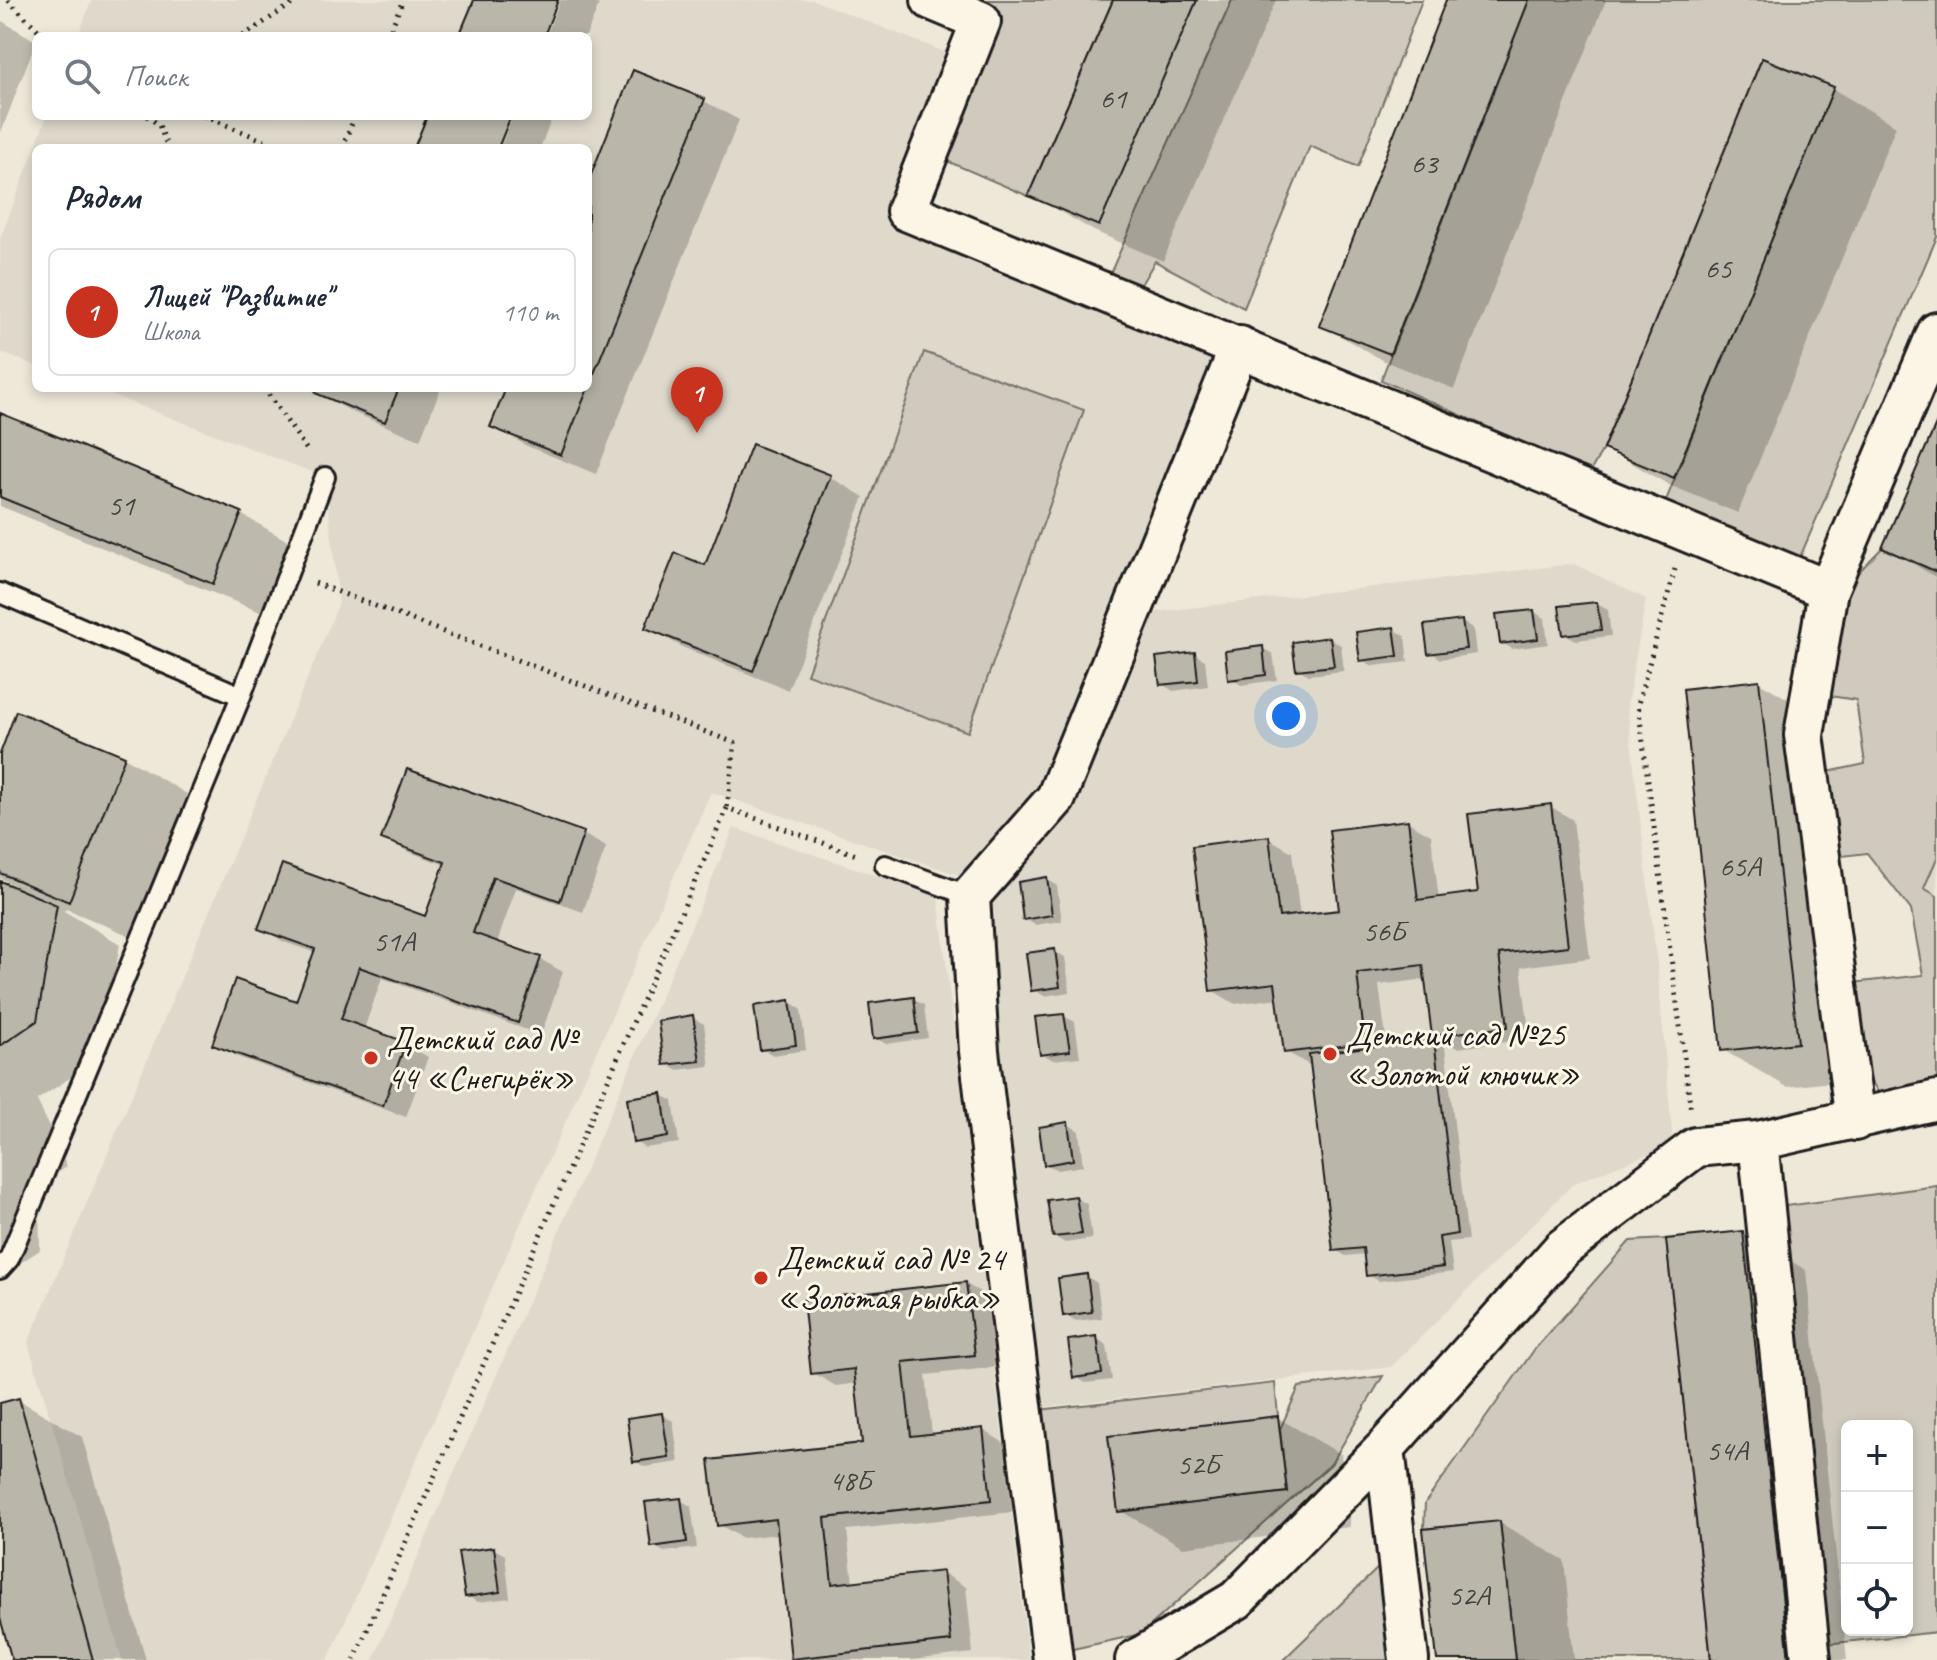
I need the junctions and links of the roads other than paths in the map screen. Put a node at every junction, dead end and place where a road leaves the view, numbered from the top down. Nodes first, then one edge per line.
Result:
1 (931, 0) edge
2 (1937, 332) edge
3 (1240, 346) junction
4 (325, 477) road end
5 (1828, 590) junction
6 (0, 593) edge
7 (241, 696) junction
8 (885, 865) road end
9 (970, 896) junction
10 (1937, 1100) edge
11 (1855, 1121) junction
12 (1758, 1141) junction
13 (0, 1269) edge
14 (1385, 1448) junction
15 (1141, 1659) edge
16 (1053, 1660) edge
17 (1409, 1660) edge
18 (1811, 1660) edge

1 - 3 street
2 - 5 street
3 - 5 street
3 - 9 street
4 - 7 lane
5 - 11 street
6 - 7 lane
7 - 13 lane
8 - 9 lane
9 - 16 street
10 - 11 street
11 - 12 street
12 - 14 street
12 - 18 street
14 - 15 street
14 - 17 street

